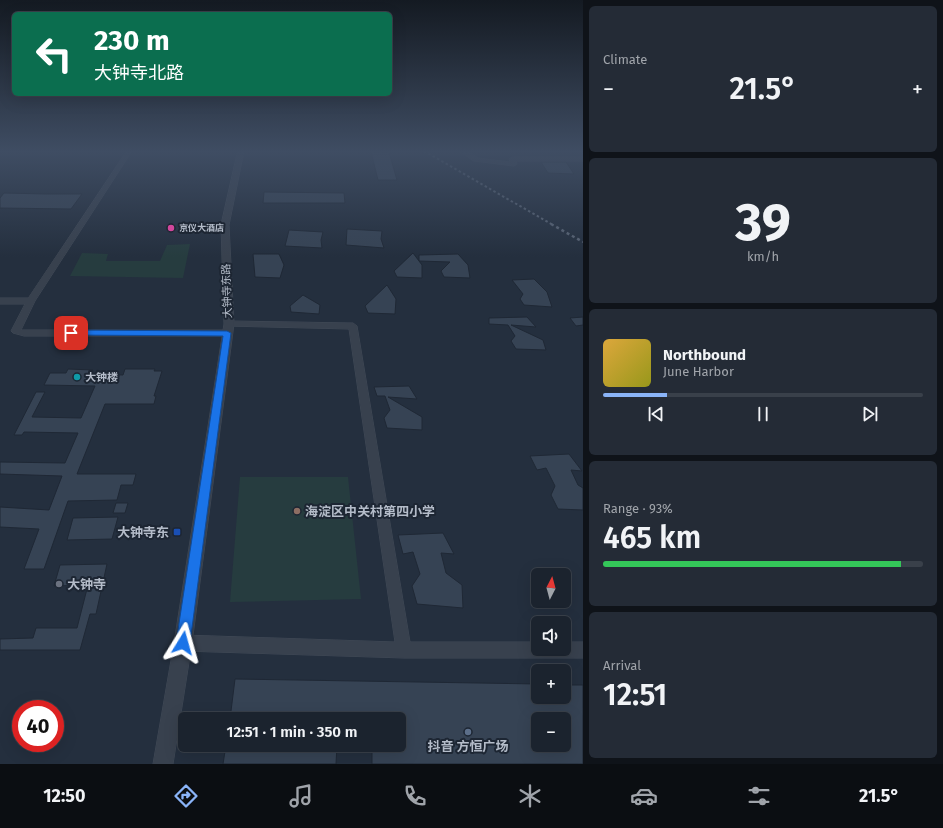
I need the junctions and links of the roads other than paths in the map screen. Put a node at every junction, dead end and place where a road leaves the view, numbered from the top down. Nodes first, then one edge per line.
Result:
1 (105, 187) edge
2 (233, 187) edge
3 (0, 301) edge
4 (31, 301) junction
5 (228, 329) junction
6 (183, 643) junction
7 (404, 650) junction
8 (583, 650) edge
9 (163, 764) edge

1 - 4 street
2 - 5 street, 大钟寺东路
3 - 4 street
4 - 5 street
5 - 6 street, 大钟寺东路
5 - 7 street
6 - 7 street
6 - 9 street, 大钟寺东路
7 - 8 street

